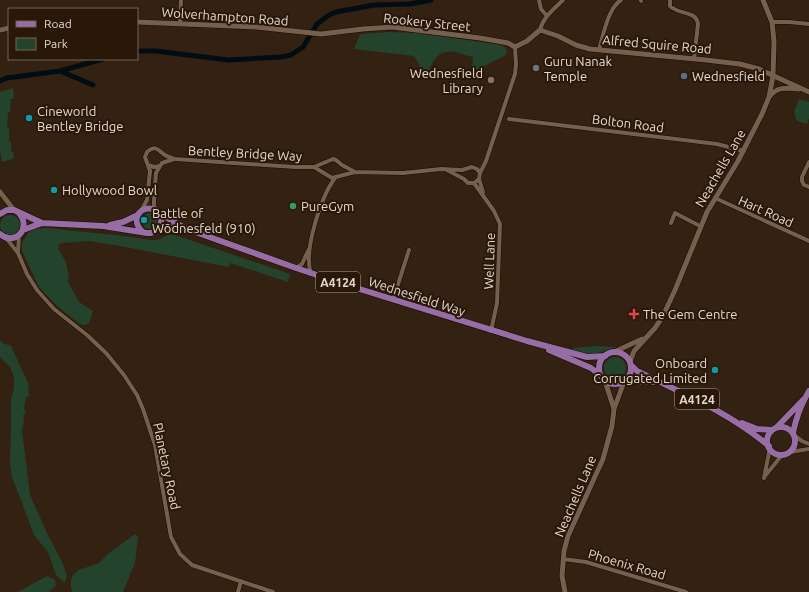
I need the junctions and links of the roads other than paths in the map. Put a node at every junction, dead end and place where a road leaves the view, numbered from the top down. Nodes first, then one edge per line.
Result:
1 (181, 0) edge
2 (539, 0) edge
3 (563, 0) edge
4 (621, 0) edge
5 (670, 0) edge
6 (764, 0) edge
7 (547, 16) junction
8 (138, 22) edge
9 (772, 22) junction
10 (180, 24) junction
11 (809, 24) edge
12 (540, 30) junction
13 (312, 34) joint
14 (515, 47) junction
15 (598, 50) junction
16 (694, 59) junction
17 (773, 76) junction
18 (806, 91) edge
19 (769, 97) junction
20 (509, 119) dead end
21 (744, 150) junction
22 (163, 155) junction
23 (175, 159) junction
24 (486, 161) junction
25 (809, 162) edge
26 (325, 163) junction
27 (161, 164) junction
28 (148, 165) junction
29 (342, 165) junction
30 (314, 167) junction
31 (467, 168) junction
32 (477, 168) junction
33 (447, 170) junction
34 (355, 172) junction
35 (480, 173) junction
36 (325, 174) junction
37 (337, 177) junction
38 (464, 179) junction
39 (479, 179) junction
40 (474, 183) junction
41 (329, 187) junction
42 (809, 187) edge
43 (0, 192) edge
44 (0, 195) edge
45 (484, 196) junction
46 (714, 198) junction
47 (677, 208) dead end
48 (17, 212) junction
49 (159, 213) junction
50 (675, 213) junction
51 (0, 214) edge
52 (139, 214) junction
53 (42, 222) junction
54 (671, 222) dead end
55 (103, 226) junction
56 (700, 226) junction
57 (188, 229) junction
58 (158, 230) junction
59 (143, 232) junction
60 (21, 233) junction
61 (2, 236) edge
62 (809, 241) edge
63 (310, 247) junction
64 (409, 250) dead end
65 (18, 253) junction
66 (296, 268) junction
67 (311, 274) junction
68 (392, 300) junction
69 (491, 331) junction
70 (645, 338) junction
71 (527, 341) junction
72 (614, 352) junction
73 (605, 356) junction
74 (630, 363) junction
75 (600, 375) junction
76 (605, 381) junction
77 (625, 381) junction
78 (661, 382) junction
79 (809, 391) edge
80 (804, 398) junction
81 (614, 409) junction
82 (731, 418) junction
83 (774, 429) junction
84 (794, 435) junction
85 (809, 444) edge
86 (769, 447) junction
87 (809, 449) edge
88 (790, 452) junction
89 (782, 455) junction
90 (562, 559) junction
91 (241, 581) junction
92 (238, 592) edge
93 (273, 592) edge
94 (565, 592) edge
95 (686, 592) edge

1 - 10 street
2 - 7 street
3 - 7 street
4 - 15 street
5 - 16 street
6 - 9 street, Neachells Lane
7 - 12 street
8 - 10 street, Wolverhampton Road
9 - 11 street
9 - 17 street, Neachells Lane
10 - 13 street, Wolverhampton Road
12 - 14 street
12 - 15 street, Alfred Squire Road
13 - 14 street, Rookery Street
14 - 24 street
15 - 16 street, Alfred Squire Road
16 - 17 street, Alfred Squire Road
17 - 18 street, Alfred Squire Road
17 - 19 street, Neachells Lane
18 - 19 street
19 - 21 street, Neachells Lane
20 - 21 street, Bolton Road
21 - 46 street, Neachells Lane
22 - 23 street
22 - 27 street
22 - 28 street
23 - 27 street
23 - 30 street, Bentley Bridge Way
24 - 32 street
24 - 35 street
25 - 42 street
26 - 29 street
26 - 30 street
26 - 36 street
27 - 28 street
27 - 49 street
28 - 52 street
29 - 34 street
29 - 37 street
30 - 36 street
31 - 32 street
31 - 33 street
31 - 38 street
32 - 35 street
33 - 34 street
33 - 38 street
34 - 37 street
35 - 39 street
36 - 37 street
36 - 41 street
37 - 41 street
38 - 40 street
39 - 40 street
39 - 45 street
40 - 45 street
41 - 63 street
43 - 44 street
43 - 48 street
45 - 69 street, Well Lane
46 - 56 street, Neachells Lane
46 - 62 street, Hart Road
47 - 50 street
48 - 51 main road
48 - 53 main road
48 - 60 main road
49 - 52 main road
49 - 57 main road, Wednesfield Way / A4124
49 - 58 main road
50 - 54 street
50 - 56 street
52 - 55 main road
52 - 59 main road
53 - 55 main road
53 - 60 main road
55 - 59 main road
56 - 70 street, Neachells Lane
57 - 58 main road, Wednesfield Way / A4124
57 - 66 main road, Wednesfield Way / A4124
58 - 59 main road
60 - 61 main road
60 - 65 street, Planetary Road
61 - 65 street, Planetary Road
63 - 66 street
63 - 67 street
64 - 68 street
65 - 91 street, Planetary Road
66 - 67 main road, Wednesfield Way / A4124
67 - 68 main road, Wednesfield Way / A4124
68 - 69 main road, Wednesfield Way / A4124
69 - 71 main road, Wednesfield Way / A4124
70 - 72 street, Neachells Lane
70 - 74 street, Neachells Lane
71 - 73 main road, Wednesfield Way / A4124
71 - 75 main road, Wednesfield Way / A4124
72 - 73 main road
72 - 74 main road
73 - 75 main road
74 - 77 main road
74 - 78 main road, A4124
75 - 76 main road
76 - 77 main road
76 - 81 street, Neachells Lane
77 - 78 main road, A4124
77 - 81 street, Neachells Lane
78 - 82 main road, A4124
79 - 80 main road
80 - 83 main road
80 - 84 main road
81 - 90 street, Neachells Lane
82 - 83 main road, A4124
82 - 86 main road, A4124
83 - 84 main road
83 - 86 main road
84 - 85 street
84 - 88 main road
86 - 89 main road
86 - 89 street
87 - 88 street
88 - 89 main road
90 - 94 street, Neachells Lane
90 - 95 street, Phoenix Road
91 - 92 street
91 - 93 street, Planetary Road

